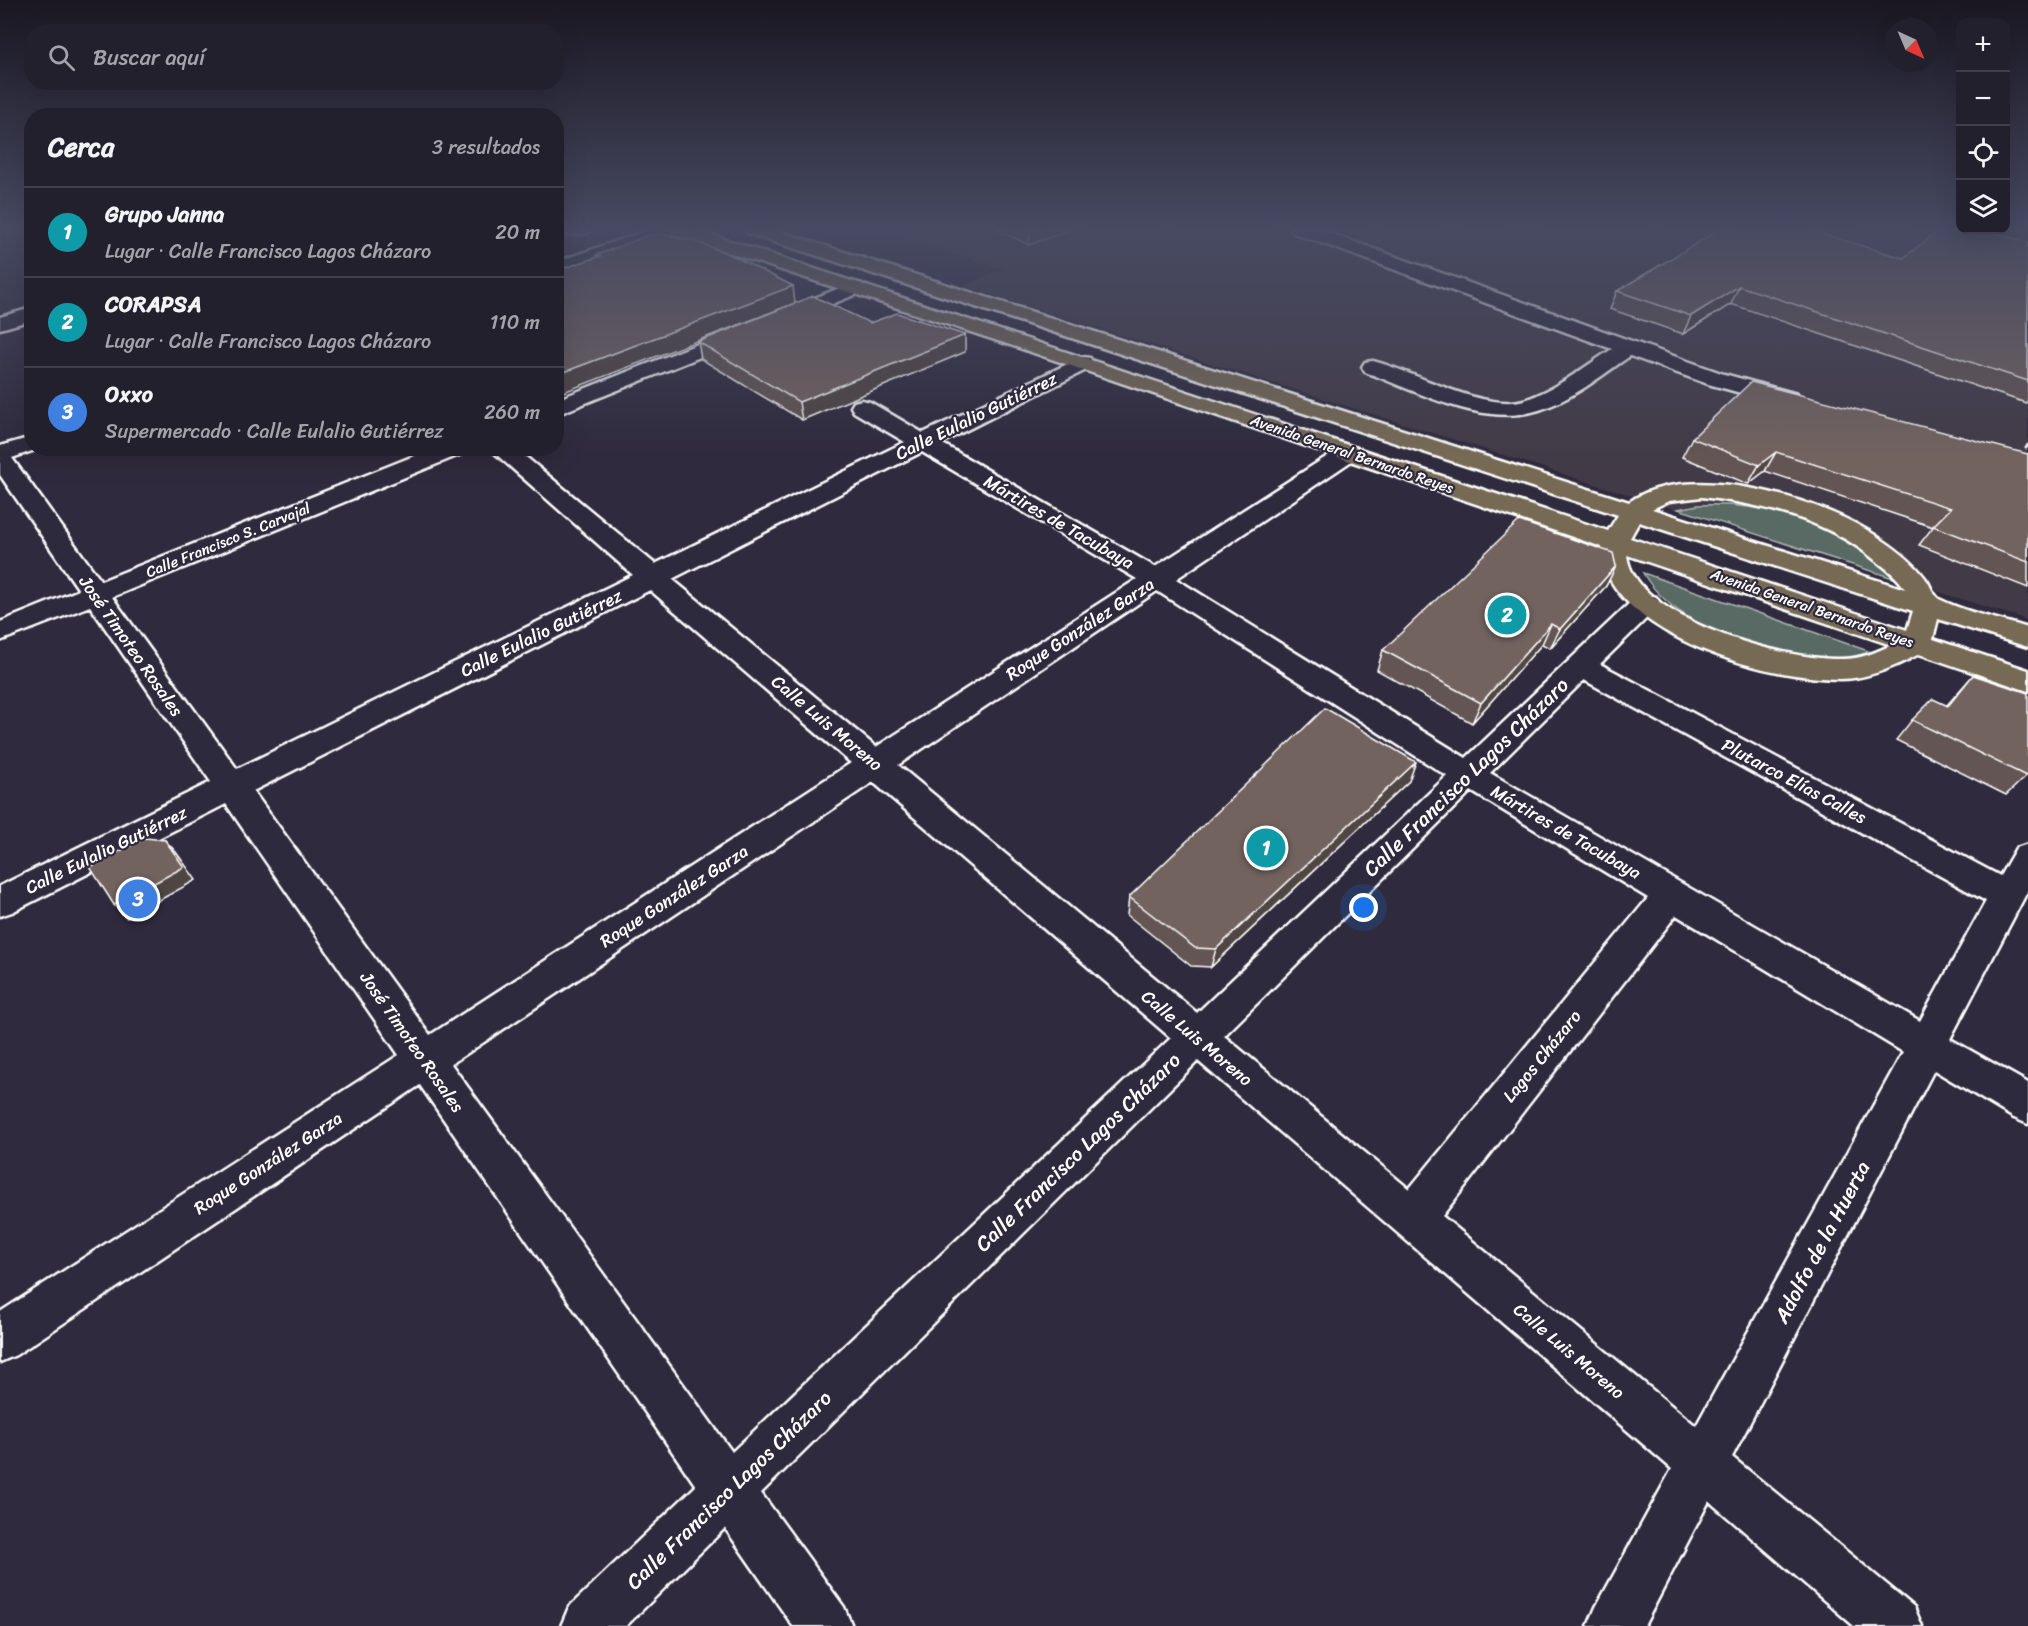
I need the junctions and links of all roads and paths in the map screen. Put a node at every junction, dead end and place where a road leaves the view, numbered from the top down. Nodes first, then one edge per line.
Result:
1 (813, 305) edge
2 (906, 305) edge
3 (989, 305) edge
4 (1509, 305) edge
5 (24, 316) edge
6 (0, 323) edge
7 (1628, 348) junction
8 (1082, 363) junction
9 (1373, 367) dead end
10 (564, 405) edge
11 (1810, 405) edge
12 (861, 407) dead end
13 (923, 442) junction
14 (24, 447) edge
15 (1348, 453) junction
16 (0, 456) edge
17 (436, 456) edge
18 (509, 456) edge
19 (1632, 512) junction
20 (1615, 542) junction
21 (653, 577) junction
22 (1156, 579) junction
23 (95, 594) junction
24 (1646, 603) junction
25 (1928, 606) junction
26 (0, 632) edge
27 (2028, 638) edge
28 (1917, 643) junction
29 (1580, 666) junction
30 (2028, 681) edge
31 (876, 764) junction
32 (1469, 774) junction
33 (231, 787) junction
34 (2028, 857) edge
35 (1672, 894) junction
36 (2007, 896) junction
37 (0, 902) edge
38 (1196, 1038) junction
39 (1927, 1046) junction
40 (425, 1060) junction
41 (2028, 1105) edge
42 (1412, 1219) junction
43 (0, 1339) edge
44 (1702, 1464) junction
45 (730, 1489) junction
46 (588, 1626) edge
47 (825, 1626) edge
48 (1615, 1626) edge
49 (1895, 1626) edge

1 - 10 street
2 - 8 main road, Avenida General Bernardo Reyes
3 - 19 main road, Avenida General Bernardo Reyes
4 - 7 street
5 - 6 street
7 - 9 street
7 - 11 street
8 - 13 street, Calle Eulalio Gutiérrez
8 - 15 main road, Avenida General Bernardo Reyes
12 - 13 street, Mártires de Tacubaya
13 - 21 street, Calle Eulalio Gutiérrez
13 - 22 street, Mártires de Tacubaya
14 - 16 street
15 - 20 main road, Avenida General Bernardo Reyes
15 - 22 street, Roque González Garza
16 - 23 street, José Timoteo Rosales
17 - 23 street, Calle Francisco S. Carvajal
18 - 21 street, Calle Luis Moreno
19 - 20 main road
19 - 25 main road, Avenida General Bernardo Reyes
19 - 25 main road
20 - 24 main road
20 - 28 main road, Avenida General Bernardo Reyes
21 - 31 street, Calle Luis Moreno
21 - 33 street, Calle Eulalio Gutiérrez
22 - 31 street, Roque González Garza
22 - 32 street, Mártires de Tacubaya
23 - 26 street, Calle Francisco S. Carvajal
23 - 33 street, José Timoteo Rosales
24 - 28 main road
24 - 29 street, Calle Francisco Lagos Cházaro
25 - 27 main road, Avenida General Bernardo Reyes
25 - 28 main road
28 - 30 main road, Avenida General Bernardo Reyes
29 - 32 street, Calle Francisco Lagos Cházaro
29 - 36 street, Plutarco Elías Calles
31 - 38 street, Calle Luis Moreno
31 - 40 street, Roque González Garza
32 - 35 street, Mártires de Tacubaya
32 - 38 street, Calle Francisco Lagos Cházaro
33 - 37 street, Calle Eulalio Gutiérrez
33 - 40 street, José Timoteo Rosales
34 - 36 street, Adolfo de la Huerta
35 - 39 street, Mártires de Tacubaya
35 - 42 street, Lagos Cházaro
36 - 39 street, Adolfo de la Huerta
38 - 42 street, Calle Luis Moreno
38 - 45 street, Calle Francisco Lagos Cházaro
39 - 41 street, Mártires de Tacubaya
39 - 44 street, Adolfo de la Huerta
40 - 43 street, Roque González Garza
40 - 45 street, José Timoteo Rosales
42 - 44 street, Calle Luis Moreno
44 - 48 street, Adolfo de la Huerta
44 - 49 street, Calle Luis Moreno
45 - 46 street, Calle Francisco Lagos Cházaro
45 - 47 street, José Timoteo Rosales

